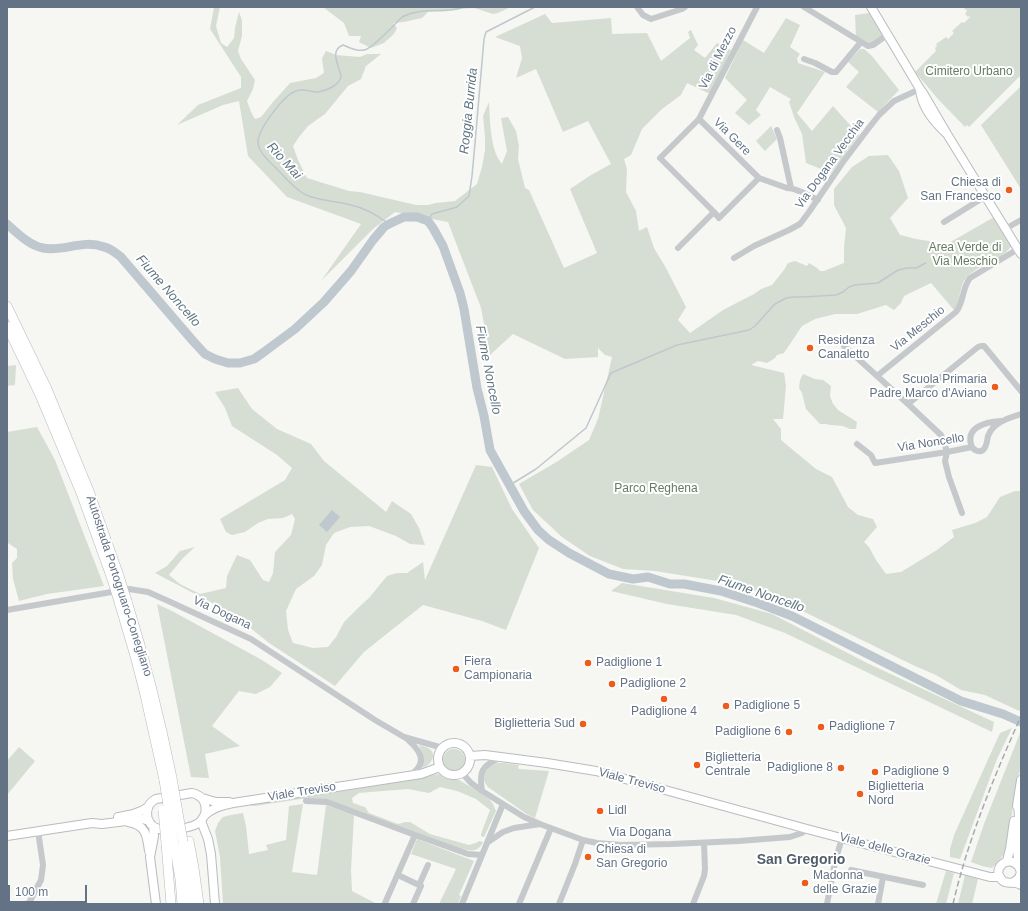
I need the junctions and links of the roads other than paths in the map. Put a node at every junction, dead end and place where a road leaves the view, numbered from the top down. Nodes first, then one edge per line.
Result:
1 (637, 7) edge
2 (685, 7) edge
3 (757, 7) edge
4 (804, 7) edge
5 (871, 7) edge
6 (887, 35) junction
7 (861, 42) junction
8 (804, 59) dead end
9 (920, 89) junction
10 (699, 119) junction
11 (777, 130) dead end
12 (759, 178) junction
13 (791, 188) junction
14 (986, 196) junction
15 (818, 200) junction
16 (714, 212) junction
17 (1021, 220) edge
18 (944, 222) dead end
19 (1005, 229) junction
20 (678, 248) dead end
21 (1019, 252) edge
22 (734, 258) dead end
23 (7, 306) edge
24 (7, 326) edge
25 (844, 346) dead end
26 (877, 376) junction
27 (1021, 391) edge
28 (43, 392) junction
29 (908, 404) junction
30 (1021, 414) edge
31 (1002, 421) junction
32 (857, 444) dead end
33 (972, 447) junction
34 (947, 452) junction
35 (962, 513) dead end
36 (123, 601) junction
37 (7, 610) edge
38 (405, 737) junction
39 (443, 748) junction
40 (470, 756) junction
41 (500, 758) junction
42 (440, 767) junction
43 (462, 773) junction
44 (411, 776) junction
45 (168, 779) junction
46 (1021, 780) edge
47 (482, 791) junction
48 (202, 798) junction
49 (306, 801) dead end
50 (1018, 801) junction
51 (233, 803) junction
52 (503, 804) junction
53 (148, 807) junction
54 (203, 818) junction
55 (123, 822) junction
56 (92, 824) junction
57 (151, 824) junction
58 (540, 824) junction
59 (792, 824) joint
60 (551, 828) junction
61 (807, 829) junction
62 (38, 832) junction
63 (415, 835) junction
64 (7, 836) edge
65 (842, 838) junction
66 (583, 840) junction
67 (178, 842) junction
68 (488, 842) junction
69 (704, 843) junction
70 (482, 856) junction
71 (150, 857) junction
72 (1007, 861) junction
73 (428, 865) dead end
74 (851, 870) dead end
75 (1020, 872) edge
76 (999, 873) junction
77 (398, 875) junction
78 (883, 877) junction
79 (1017, 884) edge
80 (419, 885) junction
81 (923, 885) dead end
82 (385, 903) dead end
83 (27, 904) edge
84 (156, 904) edge
85 (171, 904) edge
86 (182, 904) edge
87 (191, 904) edge
88 (199, 904) edge
89 (215, 904) edge
90 (413, 904) edge
91 (462, 904) edge
92 (519, 904) edge
93 (559, 904) edge
94 (693, 904) edge
95 (827, 904) edge
96 (878, 904) edge

1 - 2 street
3 - 10 street, Via di Mezzo
4 - 7 street
5 - 6 main road
6 - 7 street
6 - 9 main road
7 - 8 street
9 - 14 main road
9 - 15 street, Via Dogana Vecchia
10 - 12 street, Via Gere
10 - 16 street, Via Gere
11 - 13 street
12 - 13 street, Via Gere
12 - 16 street
13 - 15 street, Via Gere
14 - 18 street
14 - 19 main road
15 - 22 street, Via Dogana Vecchia
16 - 20 street
17 - 19 street
19 - 21 main road
21 - 26 street, Via Meschio
23 - 28 highway, Autostrada Portogruaro-Conegliano
24 - 28 highway, Autostrada Portogruaro-Conegliano
25 - 26 street
26 - 29 street
27 - 29 street
28 - 36 highway, Autostrada Portogruaro-Conegliano, bridge
29 - 34 street
30 - 31 street, Via Noncello
31 - 33 street
31 - 33 street, Via Noncello
32 - 34 street, Via Noncello
33 - 34 street, Via Noncello
34 - 35 street
36 - 45 highway, Autostrada Portogruaro-Conegliano
36 - 45 highway, Autostrada Portogruaro-Conegliano
37 - 38 street, Via Dogana
38 - 39 street, Via Dogana
38 - 44 street, Via Dogana
39 - 40 main road
39 - 42 main road
40 - 41 main road, Viale Treviso
40 - 43 main road
41 - 47 street
41 - 59 main road, Viale Treviso
42 - 43 main road
42 - 44 main road, Viale Treviso
43 - 47 street, Via Dogana
44 - 51 main road, Viale Treviso
45 - 67 highway
45 - 67 highway, Autostrada Portogruaro-Conegliano, bridge
46 - 50 main road
47 - 52 street, Via Dogana
48 - 51 main road, Viale Treviso
48 - 53 main road, Viale Treviso
48 - 54 main road
49 - 63 street
50 - 72 main road
50 - 75 main road
51 - 54 main road, Viale Treviso
52 - 58 street, Via Dogana
52 - 68 street
53 - 56 main road, Viale Treviso
53 - 57 main road
54 - 57 main road, Viale Treviso
54 - 89 main road
55 - 56 main road, Viale Treviso
55 - 57 main road, Viale Treviso
55 - 71 main road
56 - 62 main road, Viale Treviso
57 - 71 main road
58 - 60 street, Via Dogana
58 - 68 street
59 - 61 main road, Viale delle Grazie
60 - 66 street, Via Dogana
60 - 92 street
61 - 65 main road, Viale delle Grazie
61 - 69 street, Via Dogana
62 - 64 main road, Viale Treviso
62 - 83 street
63 - 70 street
63 - 77 street
65 - 76 main road, Viale delle Grazie
65 - 95 street
66 - 69 street, Via Dogana
66 - 93 street
67 - 85 highway
67 - 86 highway, Autostrada Portogruaro-Conegliano
67 - 87 highway, Autostrada Portogruaro-Conegliano
67 - 88 highway
68 - 70 street
69 - 94 street
70 - 91 street
71 - 84 main road
72 - 75 main road
72 - 76 main road
73 - 80 street
74 - 78 street
75 - 79 main road, Viale delle Grazie
76 - 79 main road, Viale delle Grazie
77 - 80 street
77 - 82 street
78 - 81 street
78 - 96 street
80 - 90 street

